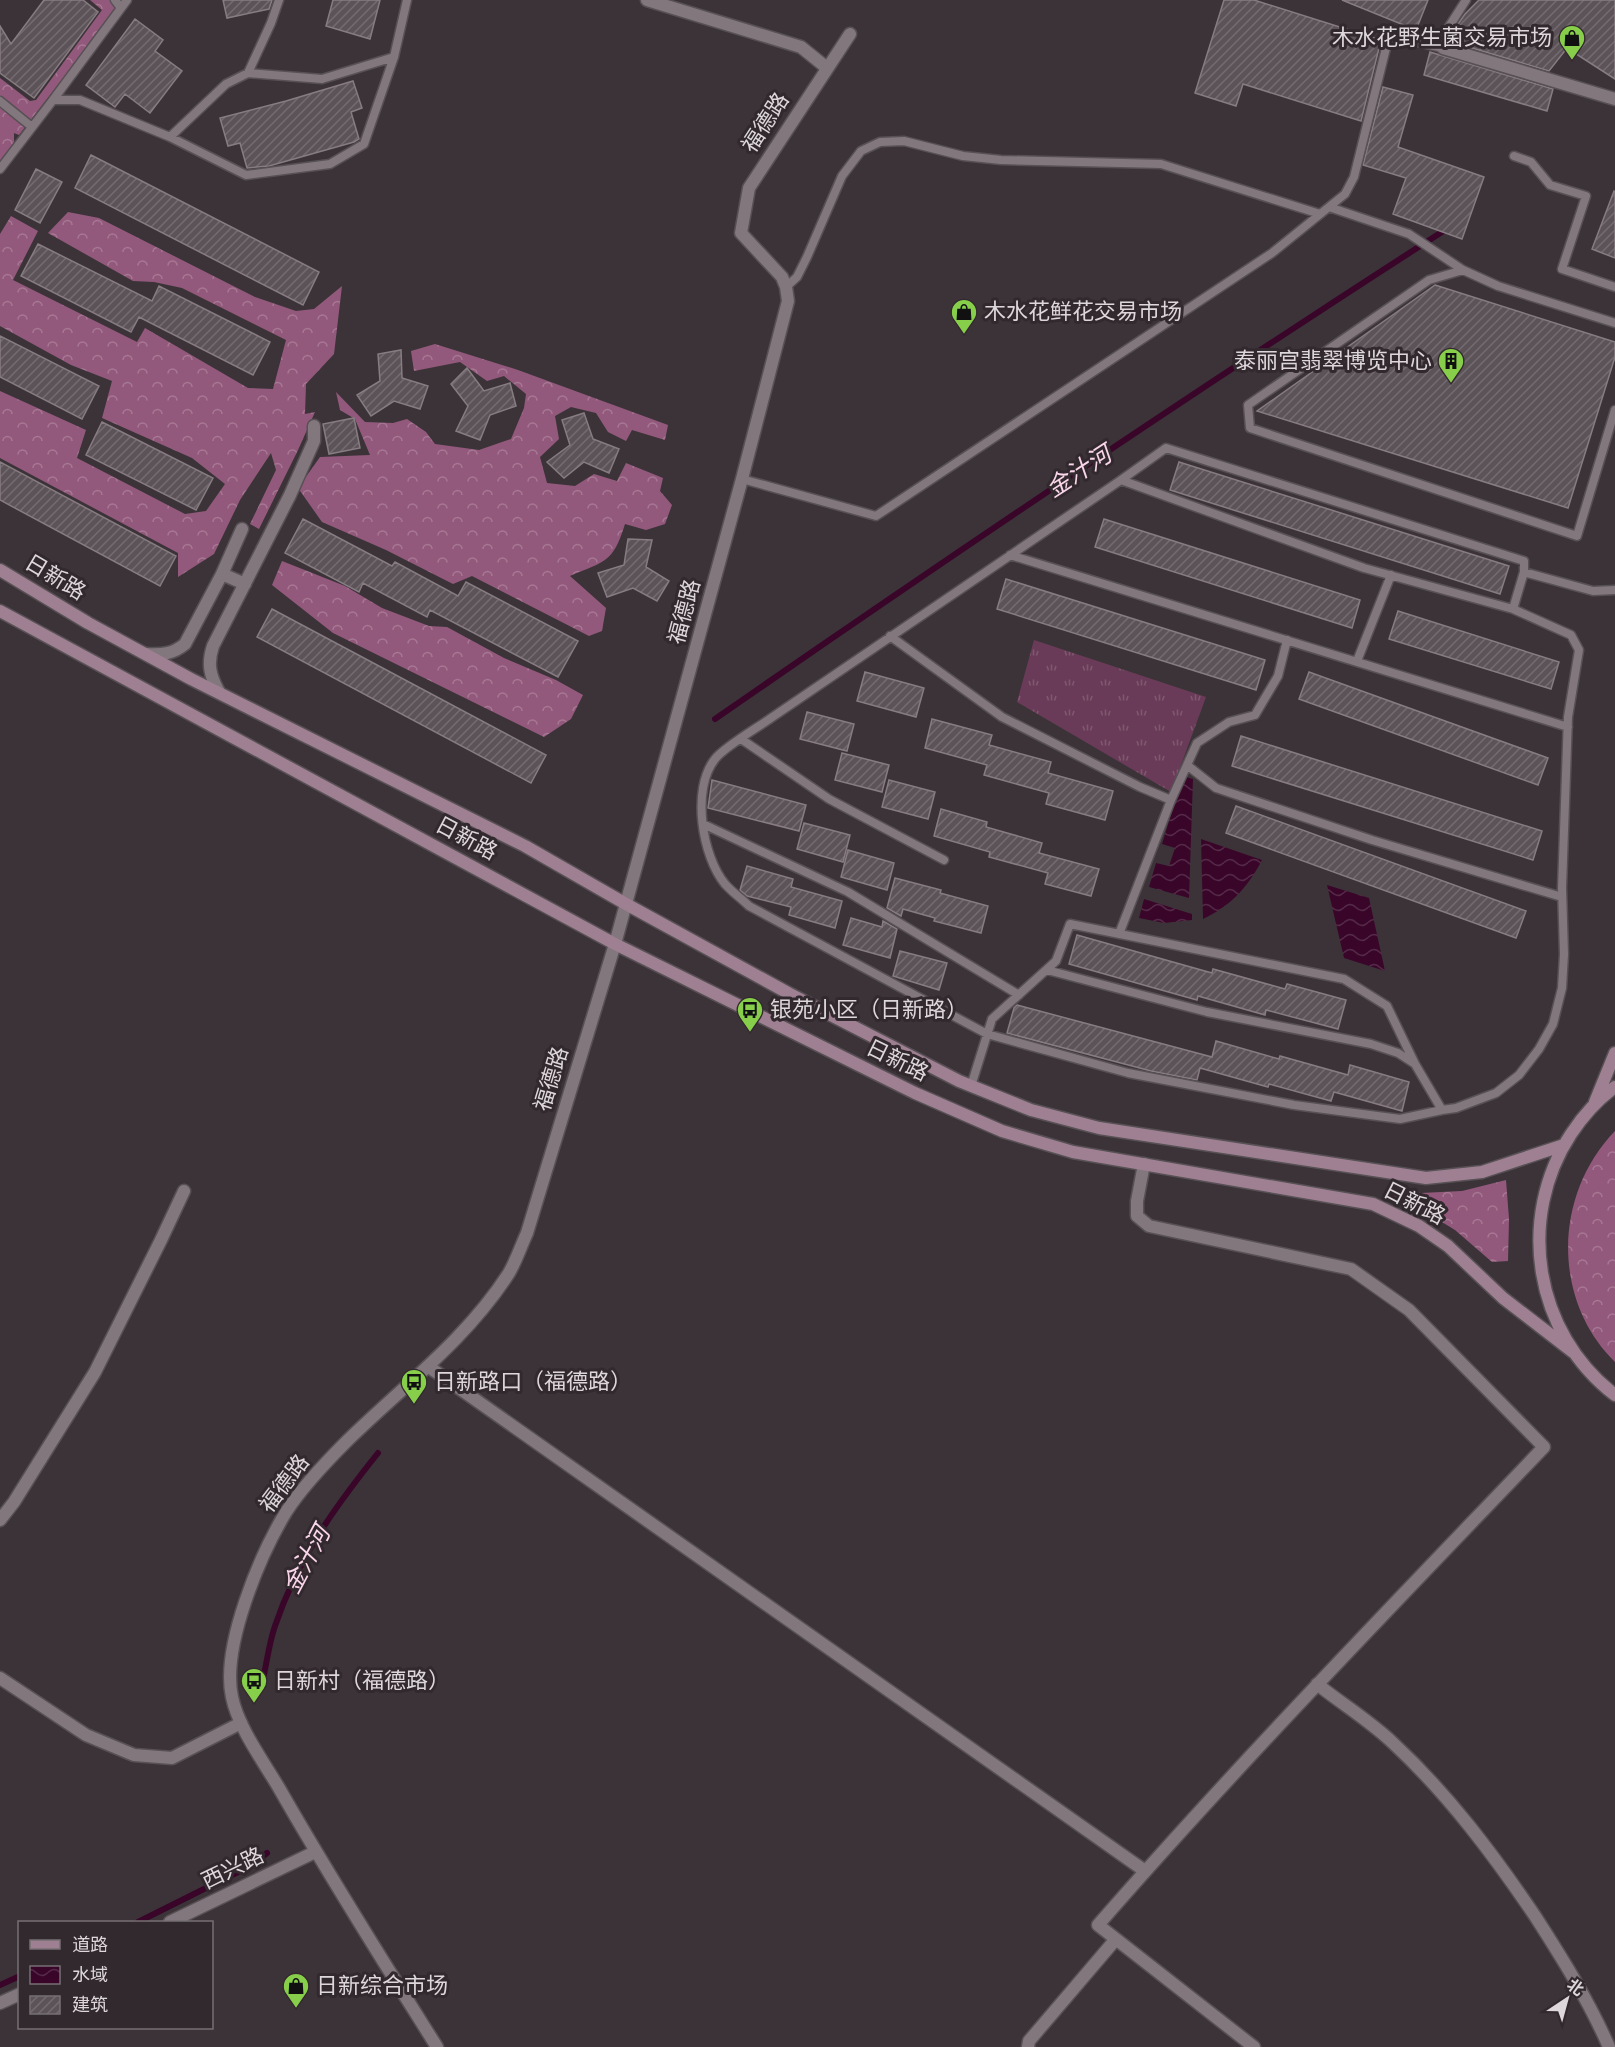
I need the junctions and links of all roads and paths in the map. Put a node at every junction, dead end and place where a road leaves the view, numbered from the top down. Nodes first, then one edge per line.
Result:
1 (115, 0) edge
2 (127, 0) edge
3 (279, 0) edge
4 (406, 0) edge
5 (647, 0) edge
6 (1466, 0) edge
7 (121, 8) junction
8 (850, 34) dead end
9 (1443, 48) junction
10 (394, 57) junction
11 (827, 68) junction
12 (248, 73) junction
13 (1615, 99) edge
14 (53, 100) junction
15 (0, 101) edge
16 (32, 127) junction
17 (170, 137) junction
18 (1514, 156) dead end
19 (0, 169) edge
20 (1329, 207) junction
21 (1320, 214) junction
22 (1463, 270) junction
23 (786, 287) junction
24 (1615, 287) edge
25 (1615, 323) edge
26 (1615, 410) edge
27 (314, 426) dead end
28 (742, 479) junction
29 (1121, 480) junction
30 (242, 529) dead end
31 (1010, 555) junction
32 (0, 570) edge
33 (1524, 572) junction
34 (222, 574) junction
35 (1392, 575) junction
36 (0, 579) edge
37 (245, 584) junction
38 (1615, 590) edge
39 (1513, 609) junction
40 (0, 612) edge
41 (88, 623) junction
42 (890, 636) junction
43 (1287, 640) junction
44 (146, 654) junction
45 (1357, 661) junction
46 (219, 692) junction
47 (1568, 727) junction
48 (741, 739) junction
49 (1187, 765) junction
50 (1171, 800) junction
51 (703, 825) junction
52 (944, 860) dead end
53 (1562, 897) junction
54 (626, 904) junction
55 (1119, 934) junction
56 (615, 944) junction
57 (1047, 970) junction
58 (1019, 995) junction
59 (987, 1034) junction
60 (1615, 1053) edge
61 (1415, 1065) junction
62 (971, 1086) junction
63 (1615, 1087) edge
64 (1594, 1106) junction
65 (1442, 1110) junction
66 (1564, 1144) junction
67 (1144, 1164) junction
68 (184, 1191) dead end
69 (1574, 1352) junction
70 (429, 1367) junction
71 (1612, 1394) edge
72 (0, 1520) edge
73 (0, 1678) edge
74 (1317, 1684) junction
75 (241, 1723) junction
76 (315, 1852) junction
77 (1145, 1871) junction
78 (174, 1921) edge
79 (1116, 1939) junction
80 (18, 1995) edge
81 (0, 2003) edge
82 (437, 2047) edge
83 (1028, 2047) edge
84 (1254, 2047) edge
85 (1609, 2047) edge

1 - 7 lane
2 - 7 lane
3 - 12 lane
4 - 10 lane
5 - 11 street
6 - 9 lane
7 - 14 lane
8 - 11 street, 福德路
9 - 13 street
9 - 20 lane
10 - 12 lane
10 - 17 lane
11 - 23 street, 福德路
12 - 17 lane
14 - 16 lane
14 - 17 lane
15 - 16 lane
16 - 19 lane
18 - 24 lane
20 - 21 lane
20 - 22 lane
21 - 23 lane
21 - 28 lane
22 - 25 lane
22 - 26 lane
23 - 28 street, 福德路
27 - 37 street
28 - 54 street, 福德路
29 - 31 lane
29 - 33 lane
29 - 35 lane
30 - 34 street
31 - 42 lane
31 - 43 lane
32 - 41 main road, 日新路
33 - 38 lane
33 - 39 lane
34 - 37 street
34 - 44 street
35 - 39 lane
35 - 45 lane
36 - 41 main road, 日新路
37 - 46 street
39 - 47 lane
40 - 56 main road, 日新路
41 - 44 main road, 日新路
42 - 48 lane
42 - 50 lane
43 - 45 lane
43 - 49 lane
44 - 46 main road, 日新路
45 - 47 lane
46 - 54 main road, 日新路
47 - 53 lane
48 - 51 lane
48 - 52 lane
49 - 50 lane
49 - 53 lane
50 - 55 lane
51 - 58 lane
51 - 59 lane
53 - 65 lane
54 - 56 street, 福德路
54 - 62 main road, 日新路
55 - 57 lane
55 - 61 lane
56 - 67 main road, 日新路
56 - 70 street, 福德路
57 - 58 lane
57 - 61 lane
58 - 59 lane
59 - 62 lane
59 - 65 lane
60 - 64 main road
61 - 65 lane
62 - 66 main road, 日新路
63 - 64 main road
64 - 66 main road
66 - 69 main road
67 - 69 main road, 日新路
67 - 74 street
68 - 72 street
69 - 71 main road
70 - 75 street, 福德路
70 - 77 street
73 - 75 street
74 - 77 street
74 - 85 street
75 - 76 street, 福德路
76 - 78 street, 西兴路
76 - 82 street, 福德路
77 - 79 street
79 - 83 street
79 - 84 street
80 - 81 street

